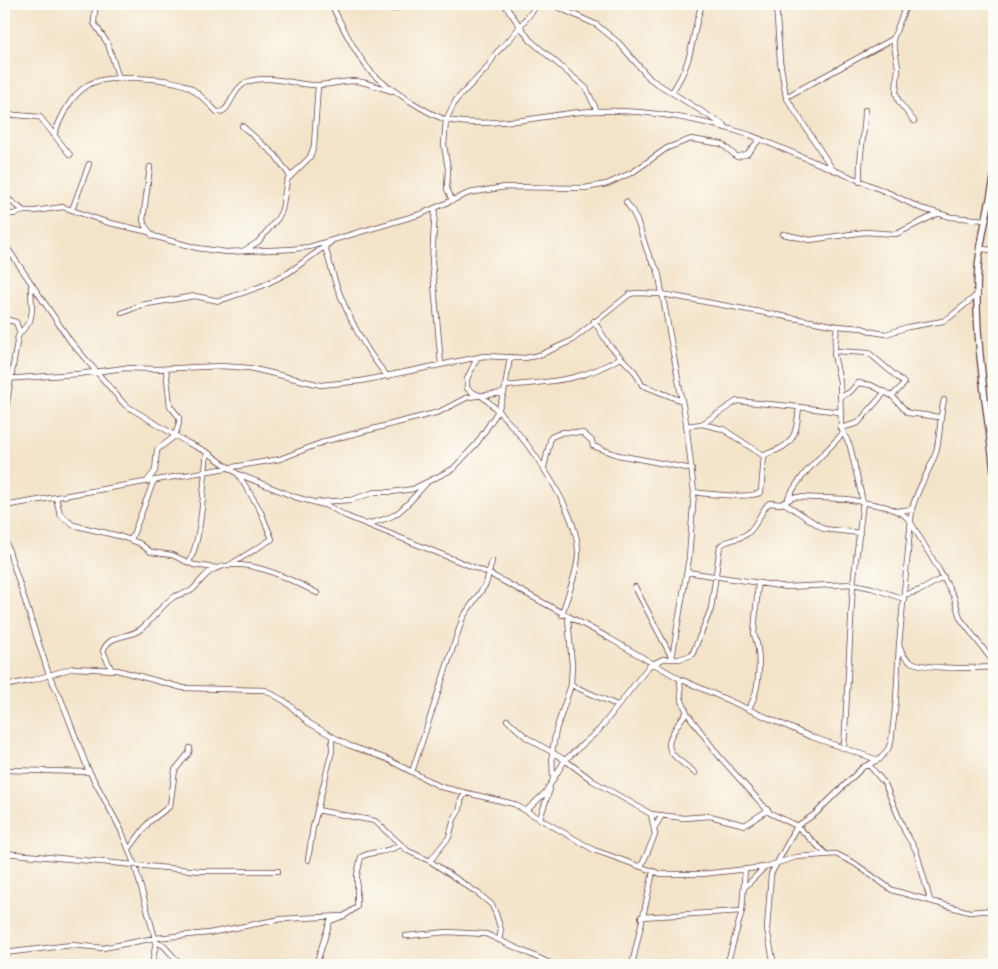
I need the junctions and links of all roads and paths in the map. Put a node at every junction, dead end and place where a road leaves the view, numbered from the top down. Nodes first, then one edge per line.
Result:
1 (92, 4) edge
2 (331, 4) edge
3 (366, 4) edge
4 (410, 4) edge
5 (504, 4) edge
6 (538, 4) edge
7 (551, 4) edge
8 (702, 4) edge
9 (776, 4) edge
10 (920, 4) edge
11 (520, 25) junction
12 (893, 39) junction
13 (119, 79) junction
14 (318, 85) junction
15 (396, 92) junction
16 (672, 92) junction
17 (786, 97) junction
18 (865, 110) dead end
19 (597, 111) junction
20 (4, 114) edge
21 (446, 120) junction
22 (914, 121) dead end
23 (242, 126) dead end
24 (728, 128) junction
25 (54, 135) junction
26 (760, 139) junction
27 (70, 155) dead end
28 (89, 164) dead end
29 (150, 167) dead end
30 (833, 171) junction
31 (290, 176) junction
32 (994, 178) edge
33 (860, 182) junction
34 (4, 196) edge
35 (452, 200) junction
36 (626, 202) dead end
37 (435, 209) junction
38 (24, 210) junction
39 (72, 210) junction
40 (4, 214) edge
41 (937, 214) junction
42 (986, 220) junction
43 (149, 232) junction
44 (782, 234) dead end
45 (333, 240) junction
46 (4, 244) edge
47 (325, 247) junction
48 (981, 249) junction
49 (994, 250) edge
50 (242, 251) junction
51 (31, 286) junction
52 (662, 294) junction
53 (978, 294) junction
54 (122, 313) dead end
55 (4, 318) edge
56 (594, 321) junction
57 (837, 326) junction
58 (20, 332) junction
59 (835, 351) junction
60 (477, 358) junction
61 (510, 358) junction
62 (620, 358) junction
63 (441, 364) junction
64 (166, 369) junction
65 (97, 372) junction
66 (388, 377) junction
67 (12, 378) junction
68 (4, 379) edge
69 (506, 386) junction
70 (885, 392) junction
71 (504, 393) junction
72 (478, 395) junction
73 (892, 396) junction
74 (840, 397) junction
75 (682, 400) junction
76 (944, 400) dead end
77 (799, 407) junction
78 (498, 411) junction
79 (840, 412) junction
80 (939, 417) junction
81 (991, 418) edge
82 (4, 420) edge
83 (702, 424) junction
84 (686, 426) junction
85 (842, 431) junction
86 (175, 436) junction
87 (207, 452) junction
88 (764, 456) junction
89 (544, 467) junction
90 (229, 469) junction
91 (692, 469) junction
92 (994, 471) edge
93 (204, 473) junction
94 (238, 474) junction
95 (154, 480) junction
96 (147, 481) junction
97 (429, 482) junction
98 (694, 492) junction
99 (56, 498) junction
100 (788, 498) junction
101 (863, 502) junction
102 (318, 503) junction
103 (784, 503) junction
104 (4, 506) edge
105 (912, 509) junction
106 (897, 511) junction
107 (910, 521) junction
108 (367, 524) junction
109 (860, 533) junction
110 (4, 536) edge
111 (131, 540) junction
112 (492, 561) dead end
113 (189, 562) junction
114 (225, 567) junction
115 (218, 568) junction
116 (686, 572) junction
117 (488, 574) junction
118 (714, 577) junction
119 (944, 577) junction
120 (758, 584) junction
121 (853, 584) junction
122 (635, 587) dead end
123 (316, 593) dead end
124 (904, 597) junction
125 (562, 614) junction
126 (568, 618) junction
127 (899, 644) junction
128 (672, 658) junction
129 (652, 664) junction
130 (994, 665) edge
131 (111, 669) junction
132 (49, 675) junction
133 (680, 679) junction
134 (571, 685) junction
135 (4, 686) edge
136 (617, 705) junction
137 (748, 708) junction
138 (687, 713) junction
139 (507, 720) dead end
140 (332, 736) junction
141 (190, 748) dead end
142 (844, 748) junction
143 (552, 753) junction
144 (566, 760) junction
145 (878, 760) junction
146 (869, 764) junction
147 (4, 770) edge
148 (89, 772) junction
149 (412, 772) junction
150 (695, 773) dead end
151 (552, 783) junction
152 (465, 794) junction
153 (317, 810) junction
154 (527, 810) junction
155 (768, 810) junction
156 (651, 814) junction
157 (662, 815) junction
158 (540, 818) junction
159 (797, 826) junction
160 (655, 827) junction
161 (400, 845) junction
162 (129, 849) junction
163 (4, 853) edge
164 (825, 853) junction
165 (308, 860) dead end
166 (430, 861) junction
167 (775, 864) junction
168 (135, 866) junction
169 (641, 867) junction
170 (765, 868) junction
171 (744, 869) junction
172 (278, 871) dead end
173 (653, 872) junction
174 (745, 887) junction
175 (930, 900) junction
176 (994, 910) edge
177 (742, 911) junction
178 (344, 916) junction
179 (641, 917) junction
180 (406, 936) dead end
181 (156, 940) junction
182 (499, 940) junction
183 (4, 953) edge
184 (152, 965) edge
185 (181, 965) edge
186 (316, 965) edge
187 (554, 965) edge
188 (632, 965) edge
189 (727, 965) edge
190 (774, 965) edge

1 - 13 street
2 - 15 street
3 - 4 street
5 - 11 street
6 - 11 street
7 - 16 street
8 - 16 street
9 - 17 street
10 - 12 street
11 - 19 street
11 - 21 street
12 - 17 street
12 - 22 street
13 - 14 street
13 - 25 street
14 - 15 street
14 - 31 street
15 - 21 street
16 - 24 street
17 - 30 street
18 - 33 street
19 - 21 street
19 - 24 street
20 - 25 street
21 - 35 street
23 - 31 street
24 - 26 street
25 - 27 street
26 - 30 street
26 - 35 street
28 - 39 street
29 - 43 street
30 - 33 street
31 - 50 street
32 - 42 street
33 - 41 street
34 - 38 street
35 - 37 street
36 - 52 street
37 - 45 street
37 - 63 street
38 - 39 street
38 - 40 street
39 - 43 street
41 - 42 street
41 - 44 street
42 - 48 street
43 - 50 street
45 - 47 street
45 - 50 street
46 - 51 street
47 - 54 street
47 - 66 street
48 - 49 street
48 - 53 street
51 - 58 street
51 - 65 street
52 - 56 street
52 - 57 street
52 - 75 street
53 - 57 street
53 - 81 street
55 - 58 street
56 - 61 street
56 - 62 street
57 - 59 street
58 - 67 street
59 - 73 street
59 - 74 street
60 - 61 street
60 - 63 street
60 - 72 street
61 - 69 street
62 - 69 street
62 - 75 street
63 - 66 street
64 - 65 street
64 - 66 street
64 - 86 street
65 - 67 street
65 - 86 street
67 - 68 street
67 - 82 street
69 - 71 street
70 - 73 street
70 - 74 street
70 - 85 street
71 - 72 street
71 - 78 street
72 - 78 street
72 - 90 street
73 - 80 street
74 - 79 street
75 - 84 street
76 - 80 street
77 - 79 street
77 - 83 street
77 - 88 street
78 - 89 street
78 - 97 street
79 - 85 street
80 - 105 street
81 - 92 street
83 - 84 street
83 - 88 street
84 - 91 street
85 - 100 street
85 - 101 street
86 - 87 street
86 - 96 street
87 - 90 street
87 - 93 street
88 - 98 street
89 - 91 street
89 - 125 street
90 - 93 street
90 - 94 street
91 - 98 street
93 - 95 street
93 - 113 street
94 - 102 street
94 - 114 street
95 - 96 street
95 - 111 street
96 - 99 street
97 - 102 street
97 - 108 street
98 - 116 street
99 - 104 street
99 - 111 street
100 - 101 street
100 - 103 street
101 - 106 street
101 - 109 street
102 - 108 street
103 - 109 street
103 - 118 street
105 - 106 street
105 - 107 street
106 - 107 street
107 - 119 street
107 - 124 street
108 - 117 street
109 - 121 street
110 - 132 street
111 - 113 street
112 - 117 street
113 - 115 street
114 - 115 street
114 - 123 street
115 - 131 street
116 - 118 street
116 - 128 street
117 - 125 street
117 - 149 street
118 - 120 street
118 - 128 street
119 - 124 street
119 - 130 street
120 - 121 street
120 - 137 street
121 - 124 street
121 - 142 street
122 - 128 street
124 - 127 street
125 - 126 street
126 - 129 street
126 - 134 street
127 - 130 street
127 - 145 street
128 - 129 street
129 - 133 street
129 - 136 street
131 - 132 street
131 - 140 street
132 - 135 street
132 - 148 street
133 - 137 street
133 - 138 street
134 - 136 street
134 - 143 street
136 - 144 street
137 - 142 street
138 - 150 street
138 - 155 street
139 - 143 street
140 - 149 street
140 - 153 street
141 - 162 street
142 - 145 street
143 - 144 street
143 - 151 street
144 - 151 street
144 - 156 street
145 - 146 street
146 - 159 street
146 - 175 street
147 - 148 street
148 - 162 street
149 - 152 street
151 - 154 street
151 - 158 street
152 - 154 street
152 - 166 street
153 - 161 street
153 - 165 street
154 - 158 street
155 - 157 street
155 - 159 street
156 - 157 street
156 - 160 street
157 - 160 street
158 - 169 street
159 - 164 street
159 - 167 street
160 - 169 street
161 - 166 street
161 - 178 street
162 - 168 street
163 - 168 street
164 - 167 street
164 - 175 street
166 - 182 street
167 - 170 street
167 - 190 street
168 - 172 street
168 - 181 street
169 - 173 street
170 - 171 street
170 - 174 street
171 - 173 street
171 - 174 street
173 - 179 street
174 - 177 street
175 - 176 street
177 - 179 street
177 - 189 street
178 - 181 street
178 - 186 street
179 - 188 street
180 - 182 street
181 - 183 street
181 - 184 street
181 - 185 street
182 - 187 street

